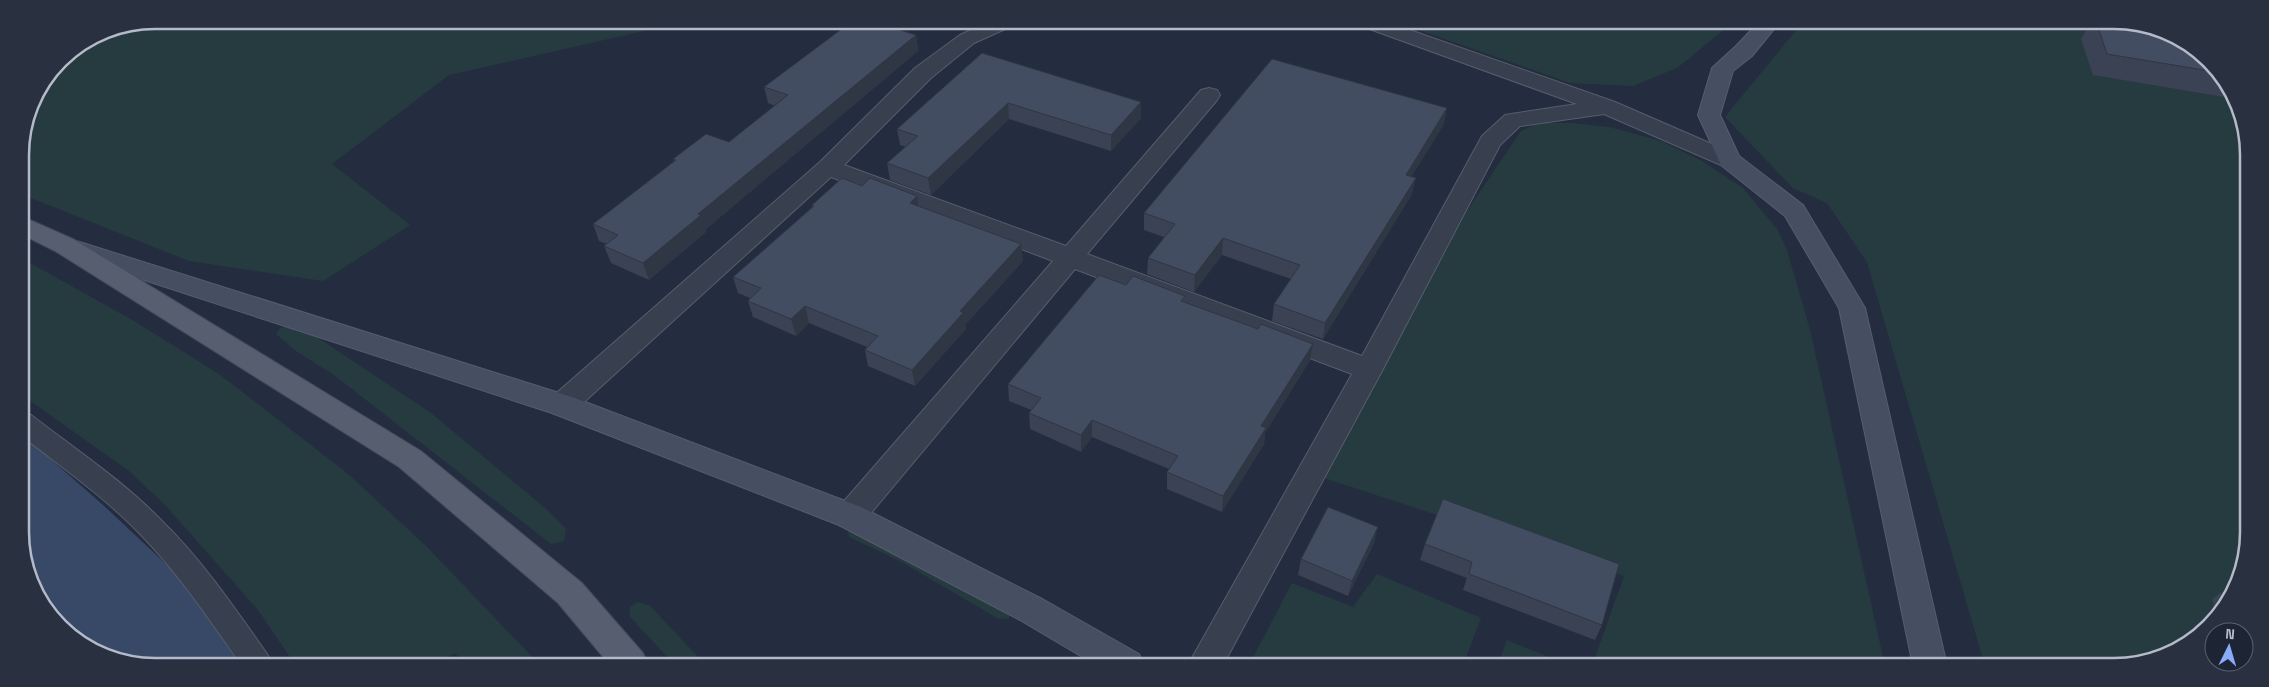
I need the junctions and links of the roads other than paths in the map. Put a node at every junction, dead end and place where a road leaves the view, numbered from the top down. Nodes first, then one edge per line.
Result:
1 (989, 29) edge
2 (1388, 29) edge
3 (1764, 29) edge
4 (1209, 94) dead end
5 (1607, 107) junction
6 (1730, 160) junction
7 (828, 167) junction
8 (29, 228) edge
9 (64, 245) junction
10 (1070, 258) junction
11 (1369, 368) junction
12 (562, 405) junction
13 (29, 427) edge
14 (850, 516) junction
15 (253, 658) edge
16 (626, 658) edge
17 (1115, 658) edge
18 (1209, 658) edge
19 (1928, 658) edge

1 - 7 street
2 - 5 street
3 - 6 main road
4 - 10 street
5 - 6 street
5 - 11 street
6 - 19 main road
7 - 10 street
7 - 12 street
8 - 9 main road
9 - 12 main road
9 - 16 main road
10 - 11 street
10 - 14 street
11 - 18 street
12 - 14 main road
13 - 15 lane
14 - 17 main road

